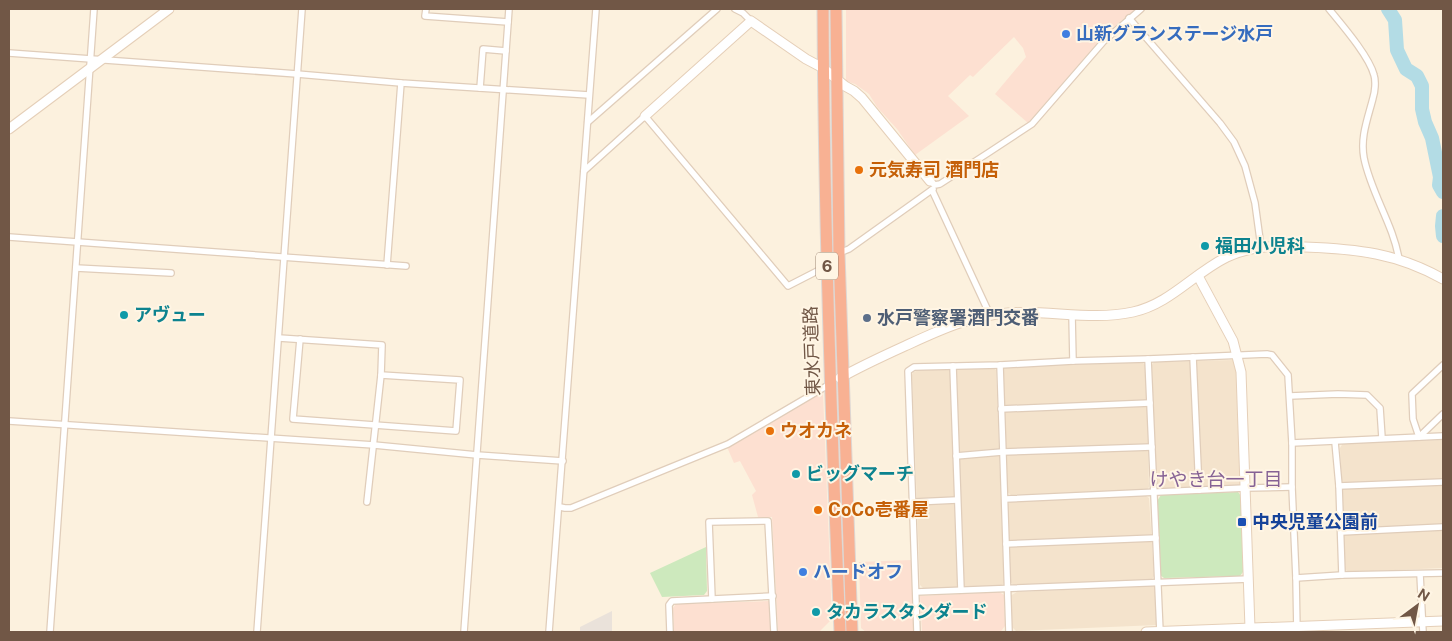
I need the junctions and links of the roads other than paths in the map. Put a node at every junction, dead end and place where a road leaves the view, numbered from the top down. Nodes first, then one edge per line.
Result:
1 (94, 9) edge
2 (169, 9) edge
3 (302, 9) edge
4 (426, 9) edge
5 (509, 9) edge
6 (596, 9) edge
7 (717, 9) edge
8 (735, 9) edge
9 (823, 9) edge
10 (836, 9) edge
11 (1141, 9) edge
12 (1329, 9) edge
13 (1129, 18) junction
14 (751, 21) junction
15 (508, 22) junction
16 (506, 51) junction
17 (9, 53) edge
18 (94, 62) junction
19 (823, 68) junction
20 (297, 74) junction
21 (836, 79) junction
22 (401, 83) junction
23 (480, 88) junction
24 (503, 89) junction
25 (590, 95) junction
26 (645, 116) junction
27 (588, 122) junction
28 (9, 129) edge
29 (584, 171) junction
30 (932, 185) junction
31 (9, 237) edge
32 (78, 242) junction
33 (1261, 247) junction
34 (839, 253) junction
35 (284, 257) junction
36 (1399, 259) junction
37 (387, 265) junction
38 (406, 266) dead end
39 (827, 266) junction
40 (76, 268) junction
41 (171, 273) dead end
42 (1198, 276) junction
43 (1443, 279) edge
44 (990, 315) junction
45 (1072, 315) junction
46 (279, 338) junction
47 (300, 339) junction
48 (1237, 355) junction
49 (1193, 358) junction
50 (1148, 360) junction
51 (1073, 361) junction
52 (1000, 365) junction
53 (1443, 365) edge
54 (953, 366) junction
55 (381, 375) junction
56 (843, 376) junction
57 (830, 384) junction
58 (1290, 396) junction
59 (1150, 403) junction
60 (1001, 409) junction
61 (1443, 414) edge
62 (9, 421) edge
63 (376, 424) junction
64 (65, 426) junction
65 (1443, 436) edge
66 (1419, 437) junction
67 (1382, 438) junction
68 (270, 440) junction
69 (1335, 442) junction
70 (1292, 443) junction
71 (374, 445) junction
72 (1152, 447) junction
73 (1002, 452) junction
74 (477, 455) junction
75 (956, 456) junction
76 (563, 461) junction
77 (1443, 482) edge
78 (1339, 486) junction
79 (1292, 487) junction
80 (1245, 488) junction
81 (1199, 490) junction
82 (1154, 493) junction
83 (1005, 499) junction
84 (958, 500) junction
85 (367, 502) dead end
86 (914, 502) junction
87 (560, 507) junction
88 (1443, 527) edge
89 (1341, 532) junction
90 (1156, 538) junction
91 (1006, 544) junction
92 (1443, 573) edge
93 (1420, 574) junction
94 (1342, 575) junction
95 (1296, 578) junction
96 (1249, 579) junction
97 (1158, 582) junction
98 (1007, 589) junction
99 (961, 590) junction
100 (916, 592) junction
101 (773, 596) junction
102 (712, 599) junction
103 (1443, 621) edge
104 (1422, 622) junction
105 (1250, 628) junction
106 (1297, 630) edge
107 (50, 632) edge
108 (257, 632) edge
109 (464, 632) edge
110 (549, 632) edge
111 (670, 632) edge
112 (774, 632) edge
113 (840, 632) edge
114 (852, 632) edge
115 (917, 632) edge
116 (1009, 632) edge
117 (1146, 632) edge
118 (1160, 632) edge
119 (1423, 632) edge

1 - 18 street
2 - 18 street
3 - 20 street
4 - 15 street
5 - 15 street
6 - 25 street
7 - 27 street
8 - 14 street
9 - 19 highway, 東水戸道路 / 6
10 - 21 highway, 東水戸道路 / 6
11 - 13 street
12 - 36 street
13 - 30 street
13 - 33 street
14 - 19 street
14 - 26 street
15 - 16 street
16 - 23 street
16 - 24 street
17 - 18 street
18 - 20 street
18 - 28 street
18 - 32 street
19 - 21 street
19 - 39 highway, 東水戸道路 / 6
20 - 22 street
20 - 35 street
21 - 30 street
21 - 34 highway, 東水戸道路 / 6
22 - 23 street
22 - 37 street
23 - 24 street
24 - 25 street
24 - 74 street
25 - 27 street
26 - 29 street
26 - 39 street
27 - 29 street
29 - 76 street
30 - 34 street
30 - 44 street
31 - 32 street
32 - 35 street
32 - 40 street
33 - 36 street
33 - 42 street
34 - 56 highway, 東水戸道路 / 6
35 - 37 street
35 - 46 street
36 - 43 street
37 - 38 street
39 - 57 highway, 東水戸道路 / 6
40 - 41 street
40 - 64 street
42 - 45 street
42 - 48 street
44 - 45 street
44 - 56 street
45 - 51 street
46 - 47 street
46 - 68 street
47 - 55 street
47 - 63 street
48 - 49 street
48 - 58 street
48 - 80 street
49 - 50 street
49 - 81 street
50 - 51 street
50 - 59 street
51 - 52 street
52 - 54 street
52 - 60 street
53 - 66 street
54 - 75 street
54 - 86 street
55 - 63 street
55 - 63 street
56 - 57 street
56 - 114 highway, 東水戸道路 / 6
57 - 87 street
57 - 113 highway, 東水戸道路 / 6
58 - 67 street
58 - 70 street
59 - 60 street
59 - 72 street
60 - 73 street
61 - 66 street
62 - 64 street
63 - 71 street
64 - 68 street
64 - 107 street
65 - 66 street
66 - 67 street
67 - 69 street
68 - 71 street
68 - 108 street
69 - 70 street
69 - 78 street
70 - 79 street
71 - 74 street
71 - 85 street
72 - 73 street
72 - 82 street
73 - 75 street
73 - 83 street
74 - 76 street
74 - 109 street
75 - 84 street
76 - 87 street
77 - 78 street
78 - 89 street
79 - 80 street
79 - 95 street
80 - 81 street
80 - 96 street
81 - 82 street
82 - 83 street
82 - 90 street
83 - 91 street
84 - 86 street
84 - 99 street
86 - 100 street
87 - 110 street
88 - 89 street
89 - 94 street
90 - 91 street
90 - 97 street
91 - 98 street
92 - 93 street
93 - 94 street
93 - 104 street
94 - 95 street
95 - 106 street
96 - 97 street
96 - 105 street
97 - 98 street
97 - 118 street
98 - 99 street
98 - 116 street
99 - 100 street
100 - 115 street
101 - 102 street
101 - 102 street
101 - 112 street
102 - 111 street
103 - 104 street
104 - 106 street
104 - 119 street
105 - 106 street
105 - 118 street
117 - 118 street

